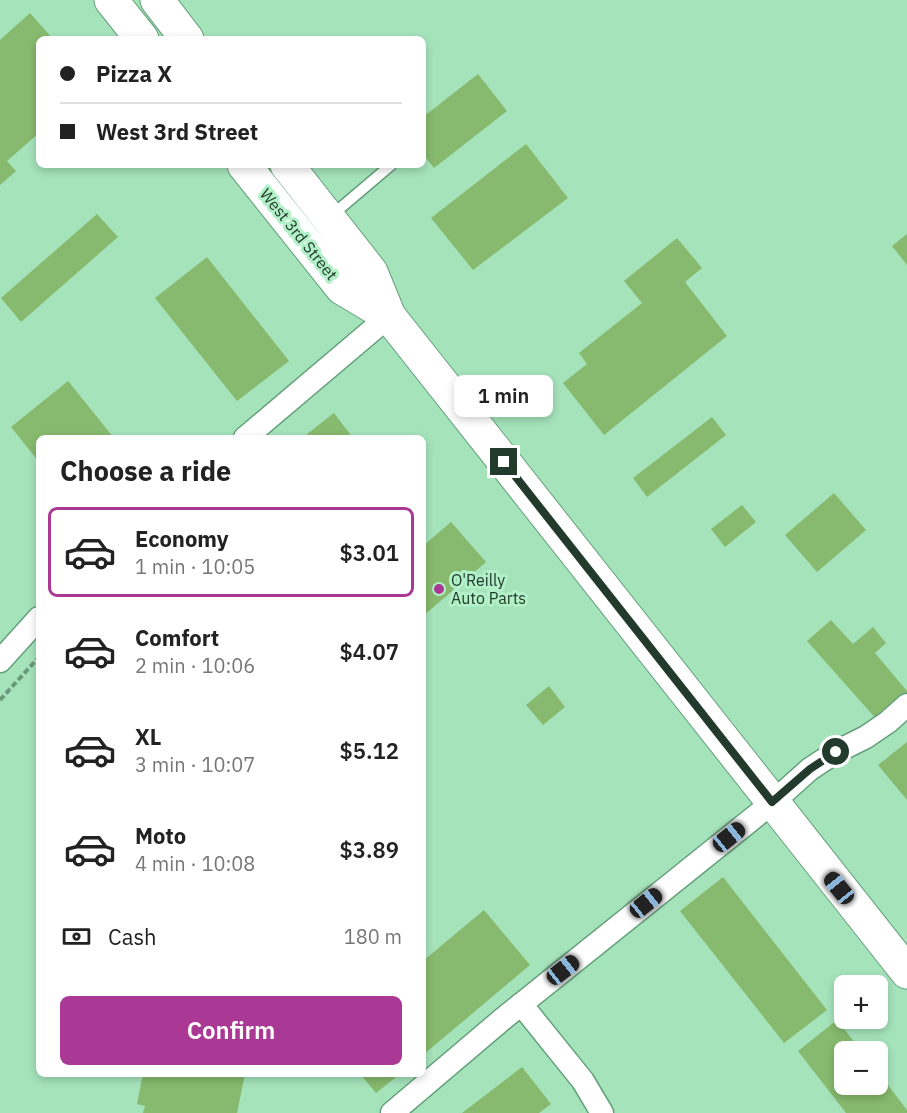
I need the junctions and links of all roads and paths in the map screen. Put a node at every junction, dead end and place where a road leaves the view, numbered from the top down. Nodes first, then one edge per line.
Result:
1 (111, 0) edge
2 (157, 0) edge
3 (140, 36) edge
4 (186, 36) edge
5 (246, 168) edge
6 (289, 168) edge
7 (387, 168) edge
8 (328, 218) junction
9 (389, 316) junction
10 (249, 435) edge
11 (36, 621) edge
12 (36, 660) edge
13 (0, 661) edge
14 (0, 700) edge
15 (907, 705) edge
16 (772, 802) junction
17 (907, 972) edge
18 (521, 1004) junction
19 (392, 1113) edge
20 (602, 1113) edge

1 - 3 main road
2 - 4 main road
5 - 9 main road, West 3rd Street
6 - 8 main road, West 3rd Street
7 - 8 lane
8 - 9 main road, West 3rd Street
9 - 10 street
9 - 16 main road, West 3rd Street
11 - 13 street
12 - 14 path
15 - 16 street
16 - 17 main road, West 3rd Street
16 - 18 street
18 - 19 street
18 - 20 street

